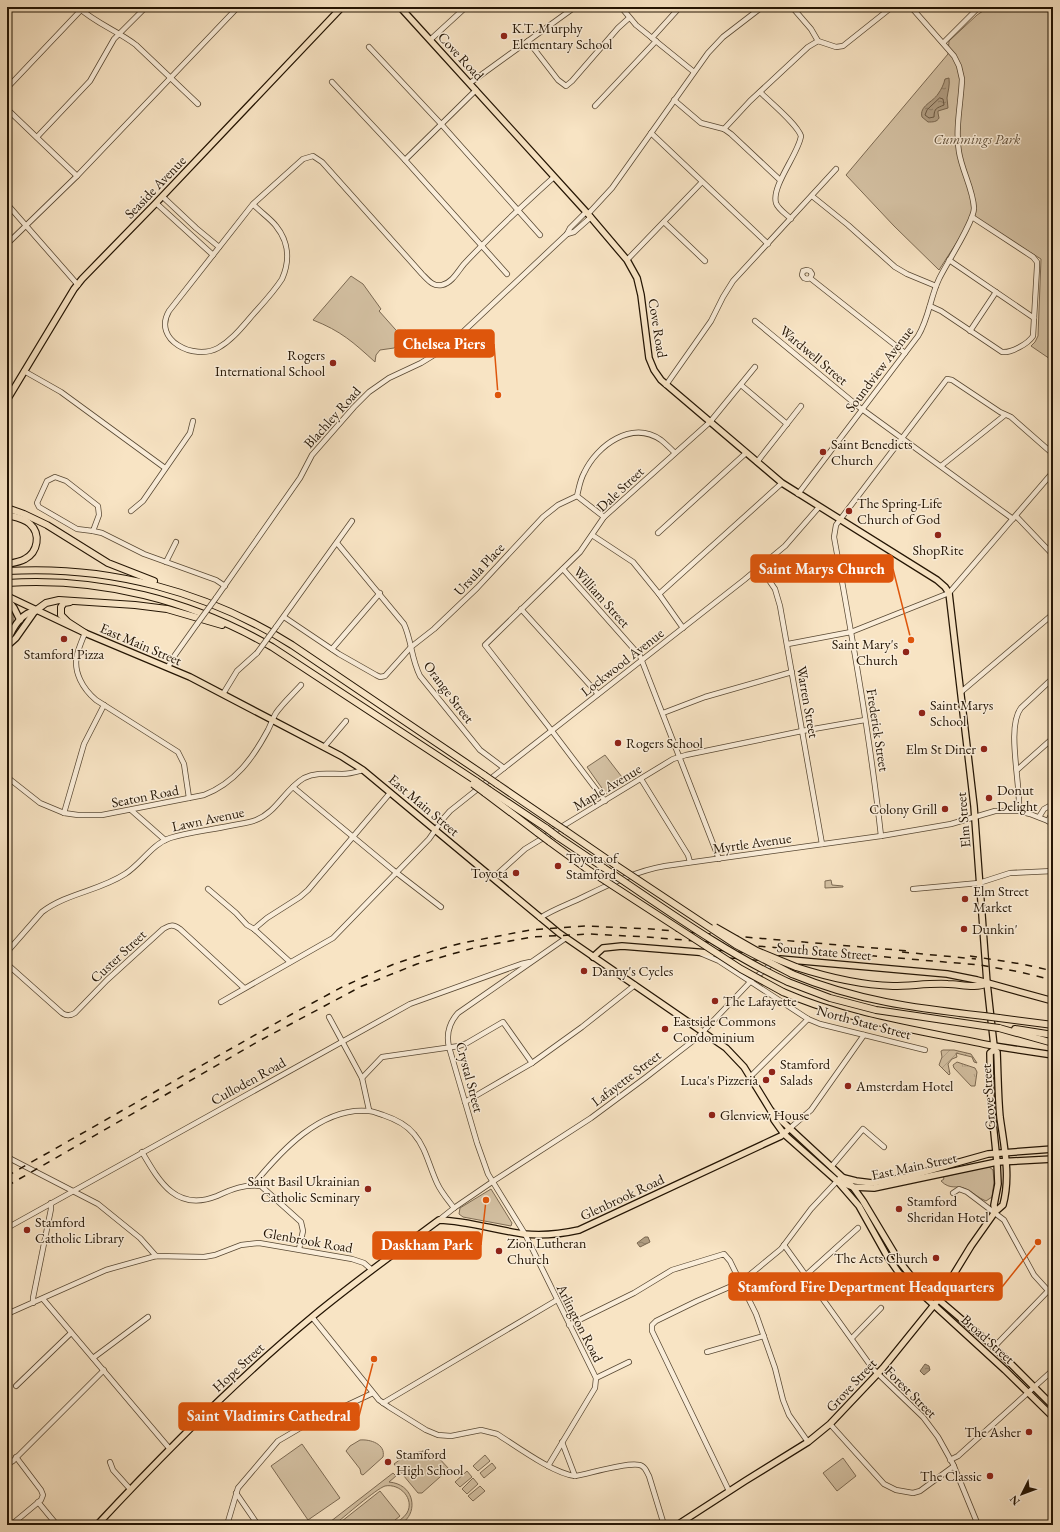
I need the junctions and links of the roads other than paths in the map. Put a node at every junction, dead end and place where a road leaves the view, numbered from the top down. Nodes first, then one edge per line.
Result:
1 (146, 7) edge
2 (238, 7) edge
3 (342, 7) edge
4 (400, 7) edge
5 (466, 7) edge
6 (575, 7) edge
7 (621, 7) edge
8 (680, 7) edge
9 (762, 7) edge
10 (792, 7) edge
11 (892, 7) edge
12 (911, 7) edge
13 (979, 7) edge
14 (79, 8) edge
15 (629, 18) junction
16 (118, 34) junction
17 (654, 39) junction
18 (430, 40) junction
19 (528, 41) junction
20 (818, 41) junction
21 (943, 43) junction
22 (369, 47) dead end
23 (694, 72) junction
24 (171, 77) junction
25 (332, 82) dead end
26 (470, 83) junction
27 (7, 88) edge
28 (476, 90) junction
29 (760, 92) junction
30 (674, 100) junction
31 (198, 104) dead end
32 (594, 106) dead end
33 (7, 109) edge
34 (442, 125) junction
35 (724, 129) junction
36 (651, 133) junction
37 (37, 137) junction
38 (405, 160) junction
39 (836, 169) dead end
40 (77, 176) junction
41 (554, 177) junction
42 (780, 180) junction
43 (702, 182) junction
44 (812, 196) junction
45 (163, 197) junction
46 (156, 203) junction
47 (7, 204) edge
48 (253, 204) junction
49 (518, 210) junction
50 (588, 214) junction
51 (972, 217) junction
52 (791, 219) junction
53 (664, 222) junction
54 (26, 226) junction
55 (540, 235) dead end
56 (7, 244) edge
57 (768, 244) junction
58 (482, 245) junction
59 (219, 247) junction
60 (213, 255) junction
61 (627, 260) junction
62 (705, 260) dead end
63 (949, 260) junction
64 (507, 274) dead end
65 (810, 278) dead end
66 (78, 285) junction
67 (936, 286) junction
68 (996, 292) junction
69 (930, 306) junction
70 (1034, 318) junction
71 (755, 321) dead end
72 (970, 330) junction
73 (905, 353) junction
74 (755, 367) dead end
75 (24, 371) junction
76 (666, 385) junction
77 (741, 385) junction
78 (7, 400) edge
79 (801, 406) dead end
80 (862, 409) junction
81 (1005, 415) junction
82 (193, 421) dead end
83 (710, 422) junction
84 (786, 424) junction
85 (902, 438) junction
86 (675, 453) junction
87 (746, 453) junction
88 (1053, 454) edge
89 (757, 462) junction
90 (941, 466) junction
91 (165, 468) junction
92 (1053, 472) edge
93 (782, 483) junction
94 (798, 494) junction
95 (577, 496) junction
96 (819, 507) junction
97 (7, 508) edge
98 (131, 510) dead end
99 (7, 515) edge
100 (604, 517) junction
101 (1014, 518) junction
102 (840, 520) junction
103 (352, 521) dead end
104 (93, 531) junction
105 (658, 533) dead end
106 (592, 535) junction
107 (176, 542) dead end
108 (337, 543) junction
109 (1053, 555) edge
110 (166, 562) junction
111 (7, 564) edge
112 (760, 567) junction
113 (563, 569) junction
114 (7, 571) edge
115 (7, 583) edge
116 (225, 586) junction
117 (176, 591) junction
118 (380, 593) junction
119 (949, 593) junction
120 (659, 594) junction
121 (7, 596) edge
122 (7, 599) edge
123 (97, 602) junction
124 (521, 609) junction
125 (35, 611) junction
126 (1053, 614) edge
127 (284, 617) junction
128 (20, 620) junction
129 (683, 628) junction
130 (244, 631) junction
131 (852, 632) junction
132 (85, 634) junction
133 (8, 639) edge
134 (15, 640) junction
135 (788, 644) junction
136 (7, 646) edge
137 (411, 646) junction
138 (332, 649) junction
139 (642, 660) junction
140 (168, 668) junction
141 (792, 672) junction
142 (1053, 678) edge
143 (301, 685) dead end
144 (961, 692) junction
145 (223, 694) junction
146 (598, 694) junction
147 (104, 705) junction
148 (663, 713) junction
149 (864, 720) junction
150 (272, 721) junction
151 (346, 722) dead end
152 (552, 730) junction
153 (802, 731) junction
154 (1053, 738) edge
155 (324, 747) junction
156 (680, 757) junction
157 (504, 768) junction
158 (363, 770) junction
159 (1017, 770) junction
160 (7, 777) edge
161 (641, 779) junction
162 (292, 787) junction
163 (487, 791) junction
164 (390, 792) junction
165 (189, 798) junction
166 (605, 801) junction
167 (1053, 804) edge
168 (131, 810) junction
169 (1019, 811) junction
170 (1053, 811) edge
171 (64, 813) junction
172 (975, 817) junction
173 (1039, 817) junction
174 (1048, 821) junction
175 (1053, 825) edge
176 (435, 830) junction
177 (881, 836) junction
178 (353, 837) junction
179 (165, 840) junction
180 (822, 844) junction
181 (720, 859) junction
182 (690, 862) junction
183 (1053, 871) edge
184 (396, 873) junction
185 (493, 878) junction
186 (979, 883) junction
187 (208, 889) dead end
188 (913, 889) dead end
189 (669, 901) junction
190 (441, 907) dead end
191 (540, 918) junction
192 (254, 930) junction
193 (566, 938) junction
194 (7, 952) edge
195 (696, 952) junction
196 (593, 957) junction
197 (778, 959) junction
198 (534, 961) junction
199 (290, 962) junction
200 (7, 964) edge
201 (506, 970) junction
202 (511, 977) junction
203 (751, 981) junction
204 (987, 983) junction
205 (635, 985) junction
206 (244, 988) junction
207 (1053, 1001) edge
208 (221, 1002) dead end
209 (329, 1017) dead end
210 (808, 1019) junction
211 (1053, 1025) edge
212 (999, 1028) junction
213 (702, 1032) junction
214 (1053, 1034) edge
215 (864, 1035) junction
216 (343, 1042) junction
217 (1053, 1043) edge
218 (449, 1047) junction
219 (994, 1048) junction
220 (925, 1050) dead end
221 (1053, 1055) edge
222 (532, 1062) junction
223 (750, 1076) junction
224 (362, 1078) junction
225 (465, 1102) junction
226 (369, 1110) junction
227 (771, 1111) junction
228 (789, 1129) junction
229 (784, 1134) junction
230 (884, 1147) dead end
231 (1053, 1149) edge
232 (142, 1152) junction
233 (1006, 1152) junction
234 (996, 1153) junction
235 (7, 1157) edge
236 (1053, 1159) edge
237 (1007, 1161) junction
238 (997, 1162) junction
239 (831, 1166) junction
240 (843, 1177) junction
241 (837, 1181) junction
242 (492, 1182) junction
243 (253, 1185) junction
244 (853, 1187) junction
245 (73, 1191) junction
246 (953, 1193) dead end
247 (51, 1203) junction
248 (454, 1208) junction
249 (994, 1212) junction
250 (439, 1220) junction
251 (7, 1228) edge
252 (858, 1228) dead end
253 (525, 1234) junction
254 (784, 1245) junction
255 (299, 1249) junction
256 (156, 1256) junction
257 (372, 1270) junction
258 (806, 1275) junction
259 (742, 1282) junction
260 (1048, 1291) junction
261 (1053, 1296) edge
262 (43, 1299) junction
263 (557, 1300) junction
264 (938, 1300) junction
265 (33, 1303) junction
266 (934, 1306) junction
267 (881, 1308) dead end
268 (7, 1314) edge
269 (148, 1317) dead end
270 (312, 1317) junction
271 (569, 1325) junction
272 (71, 1333) junction
273 (764, 1336) junction
274 (852, 1338) junction
275 (994, 1347) junction
276 (708, 1352) dead end
277 (93, 1358) junction
278 (629, 1362) dead end
279 (104, 1370) junction
280 (1053, 1370) edge
281 (878, 1373) junction
282 (596, 1378) junction
283 (16, 1386) dead end
284 (1034, 1388) junction
285 (1027, 1392) junction
286 (373, 1393) junction
287 (383, 1403) junction
288 (1053, 1406) edge
289 (1053, 1417) edge
290 (830, 1424) junction
291 (562, 1442) junction
292 (808, 1442) junction
293 (170, 1448) junction
294 (16, 1457) junction
295 (950, 1460) junction
296 (110, 1462) dead end
297 (7, 1464) edge
298 (548, 1466) junction
299 (954, 1466) junction
300 (575, 1476) junction
301 (130, 1489) junction
302 (729, 1491) junction
303 (236, 1493) junction
304 (38, 1502) junction
305 (11, 1525) edge
306 (57, 1525) edge
307 (97, 1525) edge
308 (227, 1525) edge
309 (258, 1525) edge
310 (664, 1525) edge
311 (677, 1525) edge
312 (978, 1525) edge

1 - 16 street
2 - 24 street
3 - 45 main road, Seaside Avenue
4 - 18 main road, Cove Road
5 - 18 street
6 - 19 street
7 - 15 street
8 - 17 street
9 - 23 street, Blachley Road
10 - 20 street
11 - 20 street
12 - 21 street, Soundview Avenue
13 - 21 street
14 - 16 street
14 - 27 street
15 - 17 street
15 - 19 street
16 - 24 street
16 - 37 street
17 - 23 street
17 - 32 street
18 - 26 main road, Cove Road
19 - 26 street
20 - 29 street
21 - 51 street, Soundview Avenue
22 - 34 street
23 - 30 street, Blachley Road
24 - 31 street
24 - 40 street
25 - 38 street
26 - 28 main road, Cove Road
28 - 34 street
28 - 41 main road, Cove Road
29 - 35 street
29 - 42 street
30 - 35 street
30 - 36 street, Blachley Road
33 - 37 street
34 - 38 street
34 - 49 street
35 - 42 street
36 - 43 street
36 - 50 street, Blachley Road
37 - 40 street
38 - 58 street
39 - 44 street
40 - 54 street
41 - 49 street
41 - 50 main road, Cove Road
42 - 52 street
43 - 53 street
43 - 57 street
44 - 52 street
44 - 67 street
45 - 46 main road, Seaside Avenue
45 - 59 street
46 - 60 street
46 - 66 main road, Seaside Avenue
47 - 54 street
48 - 58 street
48 - 59 street
48 - 60 street
49 - 55 street
49 - 58 street
50 - 61 main road, Cove Road
50 - 116 street, Blachley Road
51 - 63 street, Soundview Avenue
51 - 70 street
52 - 57 street
53 - 61 street
53 - 62 street
54 - 56 street
54 - 66 street
57 - 76 street
58 - 64 street
59 - 60 street
61 - 76 main road, Cove Road
63 - 67 street, Soundview Avenue
63 - 68 street
65 - 73 street
66 - 75 main road, Seaside Avenue
67 - 69 street, Soundview Avenue
68 - 70 street
68 - 72 street
69 - 72 street
69 - 73 street, Soundview Avenue
70 - 72 street
71 - 80 street, Wardwell Street
73 - 80 street, Soundview Avenue
74 - 77 street, Dale Street
75 - 78 main road, Seaside Avenue
75 - 91 street
76 - 83 main road, Cove Road
77 - 83 street, Dale Street
77 - 84 street
79 - 84 street
80 - 85 street, Wardwell Street
80 - 94 street, Soundview Avenue
81 - 85 street, Frederick Street
81 - 88 street
81 - 90 street
82 - 91 street
83 - 86 street, Dale Street
83 - 87 main road, Cove Road
84 - 89 street
85 - 90 street, Wardwell Street
85 - 102 street, Frederick Street
86 - 95 street
86 - 100 street, Dale Street
87 - 89 main road, Cove Road
87 - 105 street
89 - 93 main road, Cove Road
90 - 101 street, Wardwell Street
91 - 98 street
92 - 101 street
93 - 94 main road, Cove Road
93 - 120 street
94 - 96 main road, Cove Road
95 - 100 street
95 - 137 street, Ursula Place
96 - 102 main road, Cove Road
96 - 112 street, Lockwood Avenue
97 - 117 highway
99 - 111 highway
100 - 106 street, Dale Street
101 - 109 street, Wardwell Street
101 - 119 street
102 - 119 main road, Cove Road
102 - 131 street, Frederick Street
103 - 108 street
104 - 104 street
104 - 110 street
106 - 113 street, Dale Street
106 - 120 street
107 - 110 street
108 - 118 street, Orange Street
108 - 127 street
110 - 116 street
112 - 129 street, Lockwood Avenue
112 - 135 street, Warren Street
113 - 124 street, Dale Street
113 - 139 street, William Street
114 - 117 highway
115 - 130 highway
116 - 140 street, Blachley Road, bridge
117 - 189 highway, bridge
118 - 137 street, Orange Street
118 - 138 street
119 - 131 street
119 - 144 main road, Elm Street
120 - 129 street
121 - 125 main road, East Main Street
122 - 128 main road
123 - 125 highway
123 - 130 highway
123 - 132 highway
124 - 146 street
124 - 152 street, Dale Street
125 - 128 main road
125 - 132 main road, East Main Street
125 - 134 main road
126 - 144 street
127 - 138 street, Ursula Place
127 - 145 street, bridge
128 - 133 main road
129 - 139 street, Lockwood Avenue
130 - 163 highway, bridge
131 - 135 street
131 - 149 street, Frederick Street
132 - 140 main road, East Main Street
132 - 147 street
133 - 134 main road
134 - 136 main road
135 - 141 street, Warren Street
137 - 138 street, Ursula Place
137 - 157 street, Orange Street
139 - 146 street, Lockwood Avenue
139 - 148 street, William Street
140 - 145 main road, East Main Street
141 - 148 street
141 - 153 street, Warren Street
142 - 159 street
143 - 150 street, Seaton Road
144 - 172 main road, Elm Street
145 - 150 main road, East Main Street
146 - 152 street, Lockwood Avenue
147 - 165 street
147 - 171 street
148 - 156 street, William Street
149 - 153 street, Maple Avenue
149 - 177 street, Frederick Street
150 - 155 main road, East Main Street
150 - 165 street, Seaton Road
151 - 155 street
152 - 157 street, Lockwood Avenue
152 - 166 street
153 - 156 street, Maple Avenue
153 - 180 street, Warren Street
154 - 159 street
155 - 158 main road, East Main Street
156 - 161 street, Maple Avenue
156 - 181 street, William Street
157 - 176 street, Lockwood Avenue
158 - 162 street, Lawn Avenue
158 - 164 main road, East Main Street
159 - 169 street
160 - 171 street, Seaton Road
161 - 166 street, Maple Avenue
161 - 182 street
162 - 178 street
162 - 179 street, Lawn Avenue
163 - 212 highway, bridge
163 - 219 highway, bridge
164 - 176 main road, East Main Street
164 - 178 street
165 - 168 street, Seaton Road
166 - 185 street, Maple Avenue
167 - 173 street
168 - 171 street, Seaton Road
168 - 179 street
169 - 172 street, Myrtle Avenue
169 - 173 street, Myrtle Avenue
170 - 174 street
172 - 177 street, Myrtle Avenue
172 - 186 main road, Elm Street
173 - 174 street, Myrtle Avenue
174 - 175 street, Myrtle Avenue
176 - 184 street, Lockwood Avenue
176 - 185 main road, East Main Street
177 - 180 street, Myrtle Avenue
178 - 184 street
178 - 192 street
179 - 194 street, Lawn Avenue
180 - 181 street, Myrtle Avenue
181 - 182 street, Myrtle Avenue
182 - 191 street, Myrtle Avenue
183 - 186 street
184 - 190 street
184 - 199 street, Lockwood Avenue
185 - 191 main road, East Main Street
186 - 188 street
186 - 204 main road, Elm Street
187 - 192 street
189 - 204 highway, bridge
189 - 211 highway, bridge
191 - 193 main road, East Main Street
192 - 199 street
193 - 196 main road, East Main Street
193 - 198 street, Crystal Street
195 - 196 main road, South State Street
195 - 197 main road, South State Street
195 - 203 street, North State Street
196 - 205 main road, East Main Street
197 - 203 street, Lafayette Street
197 - 204 main road, South State Street
198 - 201 street, Culloden Road
198 - 202 street, Crystal Street
199 - 206 street, Lockwood Avenue
200 - 206 street, Custer Street
201 - 202 street
201 - 216 street, Culloden Road
202 - 218 street, Crystal Street
203 - 210 street, North State Street
203 - 213 street, Lafayette Street
204 - 207 main road, South State Street
204 - 219 main road, Elm Street
205 - 213 main road, East Main Street
205 - 222 street
206 - 208 street, Lockwood Avenue
209 - 216 street
210 - 215 street, North State Street
210 - 223 street
212 - 214 highway
212 - 217 highway
213 - 223 main road, East Main Street
213 - 242 street, Lafayette Street
215 - 220 street, North State Street
215 - 228 street
216 - 224 street
216 - 232 street, Culloden Road
218 - 222 street
218 - 224 street
218 - 225 street, Crystal Street
219 - 221 main road
219 - 233 main road, Grove Street
219 - 234 main road, Grove Street
222 - 225 street
223 - 227 main road, East Main Street
224 - 226 street
225 - 242 street, Crystal Street
226 - 243 street
226 - 248 street
227 - 228 main road, East Main Street
227 - 229 main road, East Main Street
228 - 229 main road, Glenbrook Road
228 - 239 main road, East Main Street
229 - 241 main road, East Main Street
229 - 253 main road, Glenbrook Road
230 - 239 street
231 - 233 main road, East Main Street
232 - 243 street
232 - 245 street, Culloden Road
233 - 234 main road, East Main Street
233 - 237 main road, Grove Street
234 - 238 main road, Grove Street
234 - 240 main road, East Main Street
235 - 245 street
236 - 237 main road, East Main Street
237 - 238 main road, East Main Street
237 - 249 main road, Grove Street
238 - 244 main road, East Main Street
238 - 249 main road, Grove Street
239 - 240 main road, East Main Street
240 - 241 street
240 - 244 main road, Broad Street
241 - 244 main road, East Main Street
241 - 254 street
241 - 266 main road, Broad Street
242 - 248 street, Lafayette Street
242 - 253 street, Crystal Street
243 - 255 street
244 - 264 main road, Broad Street
245 - 247 street, Culloden Road
245 - 256 street
246 - 249 street
247 - 251 street, Culloden Road
247 - 265 street
248 - 250 street, Lafayette Street
249 - 260 street
249 - 264 main road, Grove Street
250 - 253 main road, Glenbrook Road
250 - 257 main road
252 - 258 street
253 - 263 street, Arlington Road
254 - 258 street, Forest Street
254 - 259 street
255 - 256 street, Glenbrook Road
255 - 257 street, Glenbrook Road
256 - 262 street, Glenbrook Road
257 - 270 main road, Hope Street
258 - 274 street, Forest Street
259 - 271 street
259 - 273 street
259 - 302 street
260 - 261 street
260 - 275 street
262 - 265 street, Glenbrook Road
262 - 272 street
263 - 271 street, Arlington Road
263 - 287 street
264 - 266 main road, Grove Street
264 - 275 main road, Broad Street
265 - 268 street, Glenbrook Road
266 - 281 main road, Grove Street
266 - 285 main road, Broad Street
267 - 274 street
269 - 277 street
270 - 286 street
270 - 293 main road, Hope Street
271 - 282 street, Arlington Road
272 - 277 street
272 - 283 street
273 - 276 street
273 - 292 street
274 - 281 street, Forest Street
275 - 284 main road, Broad Street
277 - 279 street
278 - 282 street
279 - 293 street
279 - 294 street
280 - 284 street
281 - 290 main road, Grove Street
281 - 295 street, Forest Street
282 - 291 street
284 - 285 street
284 - 288 main road, Broad Street
285 - 289 main road, Broad Street
285 - 295 street
286 - 287 street
286 - 303 street
287 - 298 street
290 - 292 main road, Grove Street
290 - 299 street
291 - 298 street
291 - 300 street
292 - 302 main road, Grove Street
293 - 301 main road, Hope Street
294 - 297 street
294 - 304 street
295 - 299 street, Forest Street
296 - 301 street
298 - 300 street
299 - 312 street, Forest Street
300 - 310 street
301 - 307 main road, Hope Street
302 - 311 main road, Grove Street
303 - 308 street
303 - 309 street
304 - 305 street
304 - 306 street

